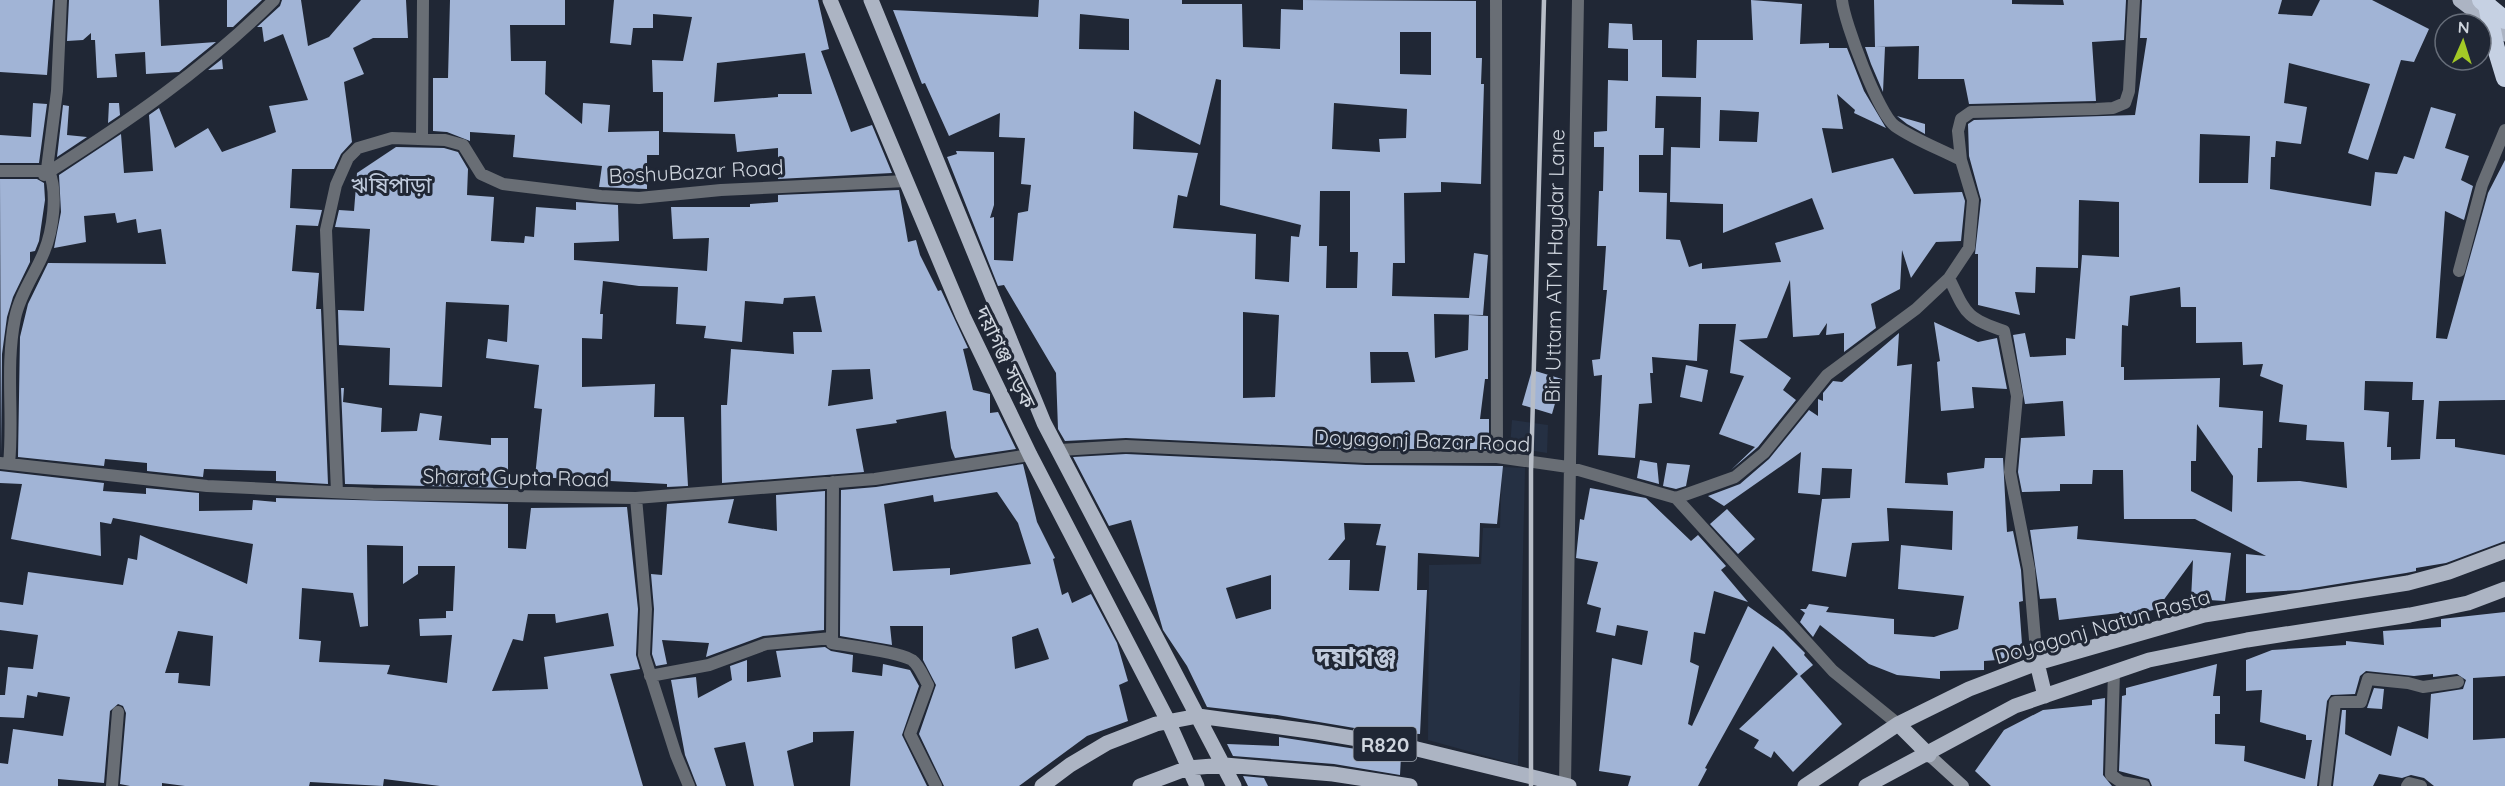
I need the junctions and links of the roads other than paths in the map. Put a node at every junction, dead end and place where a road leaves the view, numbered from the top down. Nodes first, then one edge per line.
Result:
1 (61, 0) edge
2 (274, 0) edge
3 (423, 0) edge
4 (830, 0) edge
5 (871, 0) edge
6 (1496, 0) edge
7 (1578, 0) edge
8 (1842, 0) edge
9 (2134, 0) edge
10 (2461, 0) edge
11 (2480, 0) edge
12 (2486, 0) edge
13 (2505, 20) edge
14 (2505, 34) edge
15 (2505, 78) edge
16 (2505, 130) edge
17 (422, 138) junction
18 (1961, 160) junction
19 (0, 171) edge
20 (44, 173) junction
21 (906, 182) junction
22 (2459, 272) dead end
23 (1949, 278) junction
24 (1060, 450) junction
25 (1030, 455) junction
26 (1497, 457) junction
27 (5, 464) edge
28 (1568, 466) junction
29 (833, 482) junction
30 (337, 492) junction
31 (636, 498) junction
32 (1676, 498) junction
33 (2505, 551) edge
34 (2505, 589) edge
35 (832, 638) junction
36 (2037, 663) junction
37 (2114, 671) junction
38 (650, 676) junction
39 (2458, 682) dead end
40 (2045, 696) junction
41 (118, 712) dead end
42 (1198, 716) junction
43 (1168, 721) junction
44 (1899, 724) junction
45 (1929, 755) junction
46 (1225, 765) junction
47 (1188, 768) junction
48 (2120, 784) edge
49 (1567, 785) edge
50 (112, 786) edge
51 (689, 786) edge
52 (936, 786) edge
53 (1042, 786) edge
54 (1140, 786) edge
55 (1197, 786) edge
56 (1234, 786) edge
57 (1410, 786) edge
58 (1805, 786) edge
59 (1866, 786) edge
60 (1963, 786) edge
61 (2144, 786) edge
62 (2325, 786) edge
63 (2407, 786) edge
64 (2421, 786) edge

1 - 20 street
2 - 20 street
3 - 17 street
4 - 21 main road, দয়াগঞ্জ সড়ক
5 - 24 main road, দয়াগঞ্জ সড়ক
6 - 26 street
7 - 28 street, Bir Uttam ATM Haydar Lane
8 - 18 street
9 - 18 street
10 - 14 main road
11 - 13 highway
12 - 15 highway, bridge
16 - 22 street
17 - 21 street, BoshuBazar Road
17 - 30 street, BoshuBazar Road
18 - 23 street
19 - 20 street
20 - 27 street
21 - 25 main road, দয়াগঞ্জ সড়ক
23 - 32 street
23 - 36 street
24 - 26 street, Doyagonj Bazar Road
24 - 42 main road, দয়াগঞ্জ সড়ক
25 - 29 street, Sharat Gupta Road
25 - 43 main road, দয়াগঞ্জ সড়ক
26 - 28 street, Doyagonj Bazar Road
27 - 30 street, Sharat Gupta Road
28 - 32 street, Doyagonj Bazar Road
28 - 49 street, Bir Uttam ATM Haydar Lane
29 - 31 street, Sharat Gupta Road
29 - 35 street
30 - 31 street, Sharat Gupta Road
31 - 38 street
32 - 44 street
33 - 36 main road, Doyagonj Natun Rasta
34 - 37 main road
35 - 38 street
35 - 52 street
36 - 40 main road
36 - 44 main road, Doyagonj Natun Rasta
37 - 40 main road
37 - 48 street
38 - 51 street
39 - 62 street
40 - 45 main road
41 - 50 street
42 - 43 main road, R820
42 - 46 main road, দয়াগঞ্জ সড়ক
42 - 49 main road, R820
43 - 47 main road, দয়াগঞ্জ সড়ক
43 - 53 main road, R820
44 - 45 main road
44 - 58 main road, Doyagonj Natun Rasta
45 - 59 main road
45 - 60 main road
46 - 47 main road, R820
46 - 56 main road, দয়াগঞ্জ সড়ক
46 - 57 main road, R820
47 - 54 main road, R820
47 - 55 main road, দয়াগঞ্জ সড়ক
48 - 61 street
63 - 64 street

